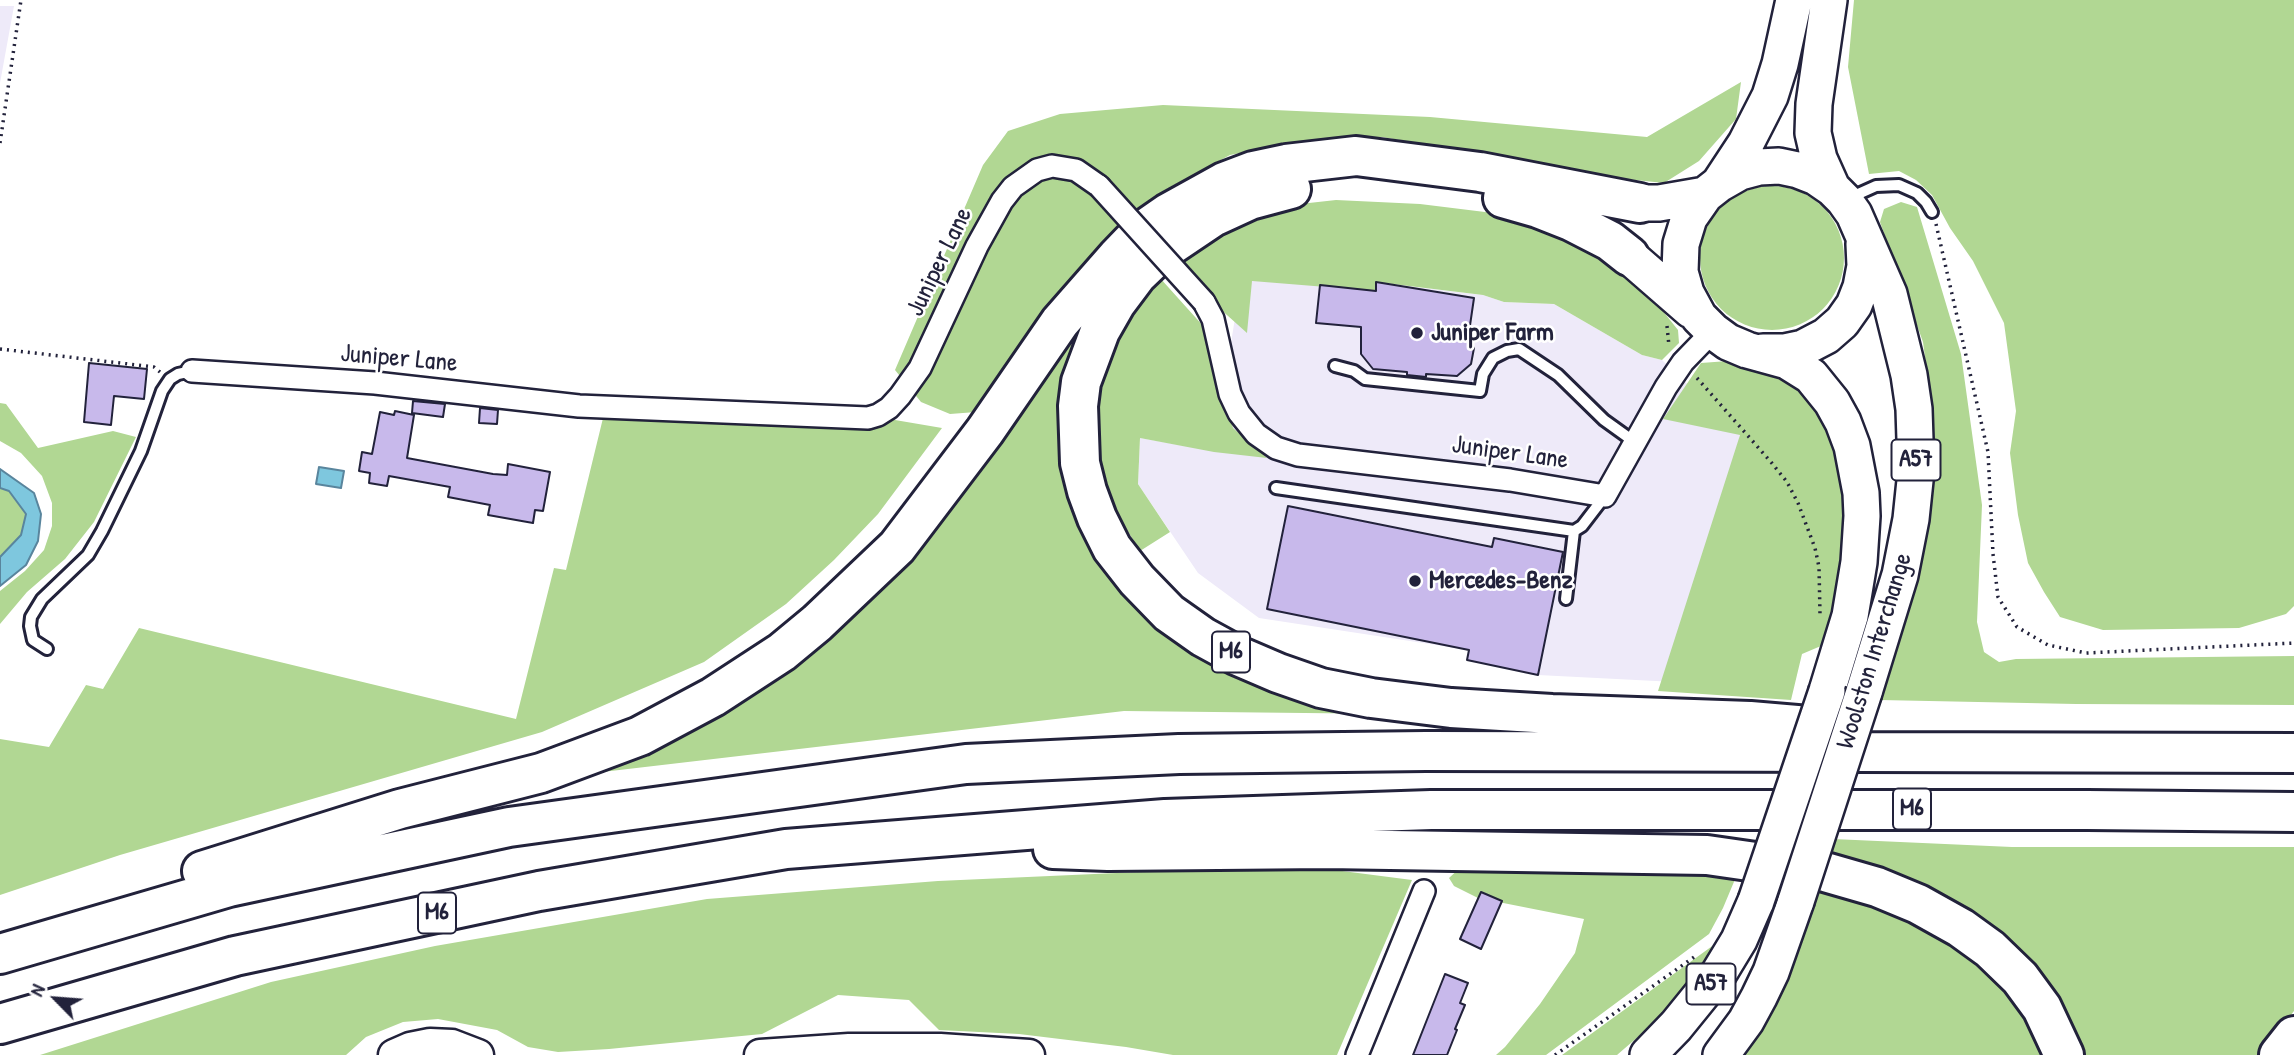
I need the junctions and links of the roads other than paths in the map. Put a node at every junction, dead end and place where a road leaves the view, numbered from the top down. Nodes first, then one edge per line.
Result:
1 (1794, 0) edge
2 (1829, 0) edge
3 (1712, 189) junction
4 (1838, 194) junction
5 (1640, 203) joint
6 (1932, 212) road end
7 (1861, 230) junction
8 (1629, 256) joint
9 (1706, 324) junction
10 (1762, 352) junction
11 (1335, 366) dead end
12 (192, 371) joint
13 (1636, 443) junction
14 (1276, 488) dead end
15 (1605, 496) junction
16 (1574, 531) junction
17 (1566, 599) dead end
18 (47, 649) dead end
19 (2104, 752) junction
20 (2294, 753) edge
21 (2294, 812) edge
22 (883, 842) junction
23 (1424, 891) dead end
24 (0, 948) edge
25 (0, 954) edge
26 (0, 1024) edge
27 (2294, 1036) edge
28 (479, 1054) edge
29 (394, 1055) edge
30 (760, 1055) edge
31 (1029, 1055) edge
32 (1357, 1055) edge
33 (1648, 1055) edge
34 (1721, 1055) edge
35 (2064, 1055) edge
36 (2279, 1055) edge

1 - 3 highway
2 - 4 highway, A57
3 - 4 highway
3 - 5 highway
3 - 9 highway
4 - 6 lane
4 - 7 highway, Woolston Interchange / A57
5 - 24 highway
7 - 10 highway, Woolston Interchange / A57
7 - 34 highway, Woolston Interchange / A57, bridge
8 - 9 highway, Woolston Interchange
8 - 19 highway, M6
9 - 10 highway, Woolston Interchange / A57
9 - 13 street
10 - 33 highway, Woolston Interchange / A57, bridge
11 - 13 lane
12 - 15 street, Juniper Lane, bridge
12 - 18 lane
13 - 15 street
14 - 16 lane
15 - 16 lane
16 - 17 lane
19 - 20 highway, M6
19 - 25 highway, M6
21 - 22 highway, M6
22 - 26 highway, M6
22 - 35 highway, M6
23 - 32 street
27 - 36 highway
28 - 29 main road
30 - 31 main road

